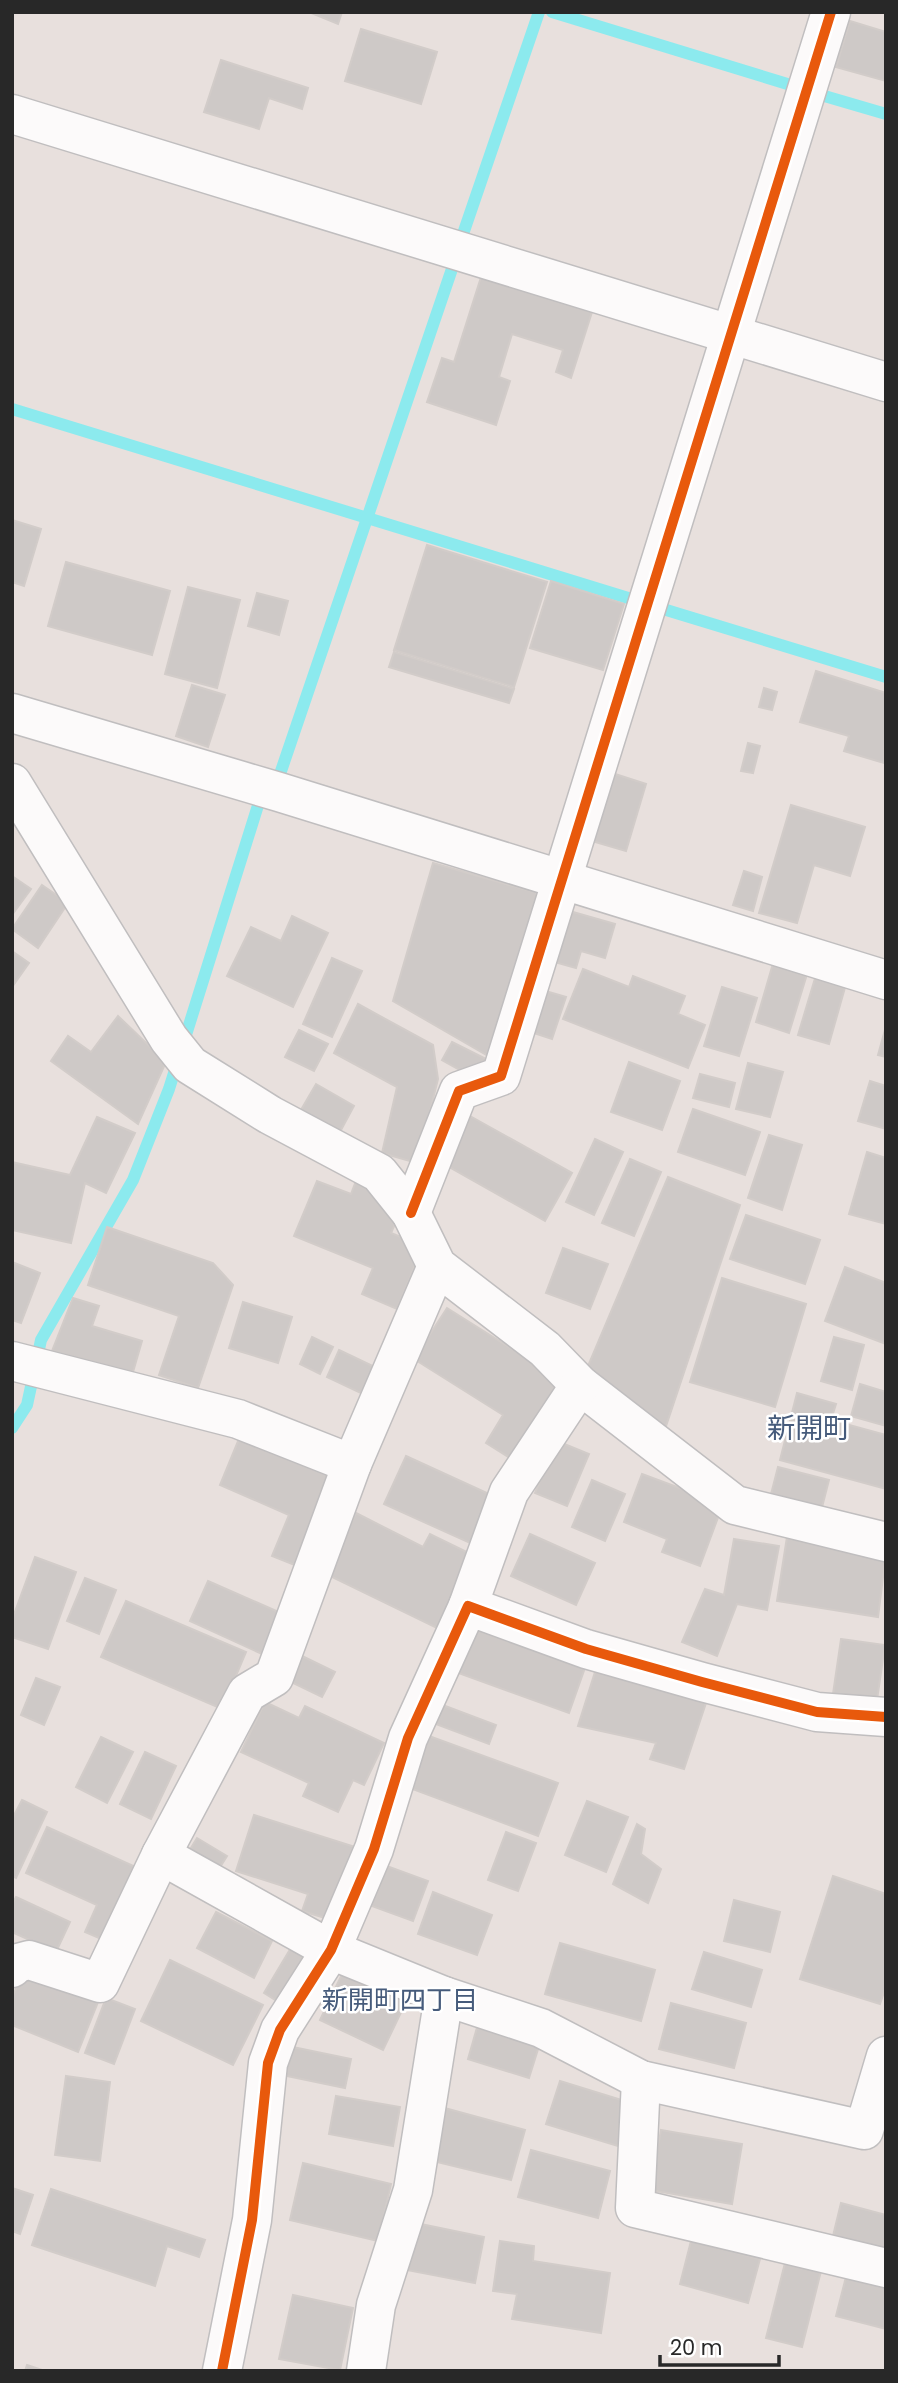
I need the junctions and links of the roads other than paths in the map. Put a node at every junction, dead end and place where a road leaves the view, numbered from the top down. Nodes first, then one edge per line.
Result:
1 (831, 12) edge
2 (12, 114) edge
3 (733, 335) junction
4 (886, 382) edge
5 (12, 713) edge
6 (12, 783) edge
7 (564, 881) junction
8 (886, 980) edge
9 (411, 1213) junction
10 (437, 1266) junction
11 (23, 1364) edge
12 (580, 1385) junction
13 (352, 1464) junction
14 (886, 1542) edge
15 (468, 1606) junction
16 (886, 1717) edge
17 (161, 1855) junction
18 (331, 1950) junction
19 (12, 1968) edge
20 (444, 1996) junction
21 (886, 2056) edge
22 (641, 2080) junction
23 (886, 2268) edge
24 (222, 2371) edge
25 (366, 2371) edge

1 - 3 street
2 - 3 street
3 - 4 street
3 - 7 street
5 - 7 street
6 - 9 street
7 - 8 street
7 - 9 street
9 - 10 street
10 - 12 street
10 - 13 street
11 - 13 street
12 - 14 street
12 - 15 street
13 - 17 street
15 - 16 street
15 - 18 street
17 - 18 street
17 - 19 street
18 - 20 street
18 - 24 street
20 - 22 street
20 - 25 street
21 - 22 street
22 - 23 street

